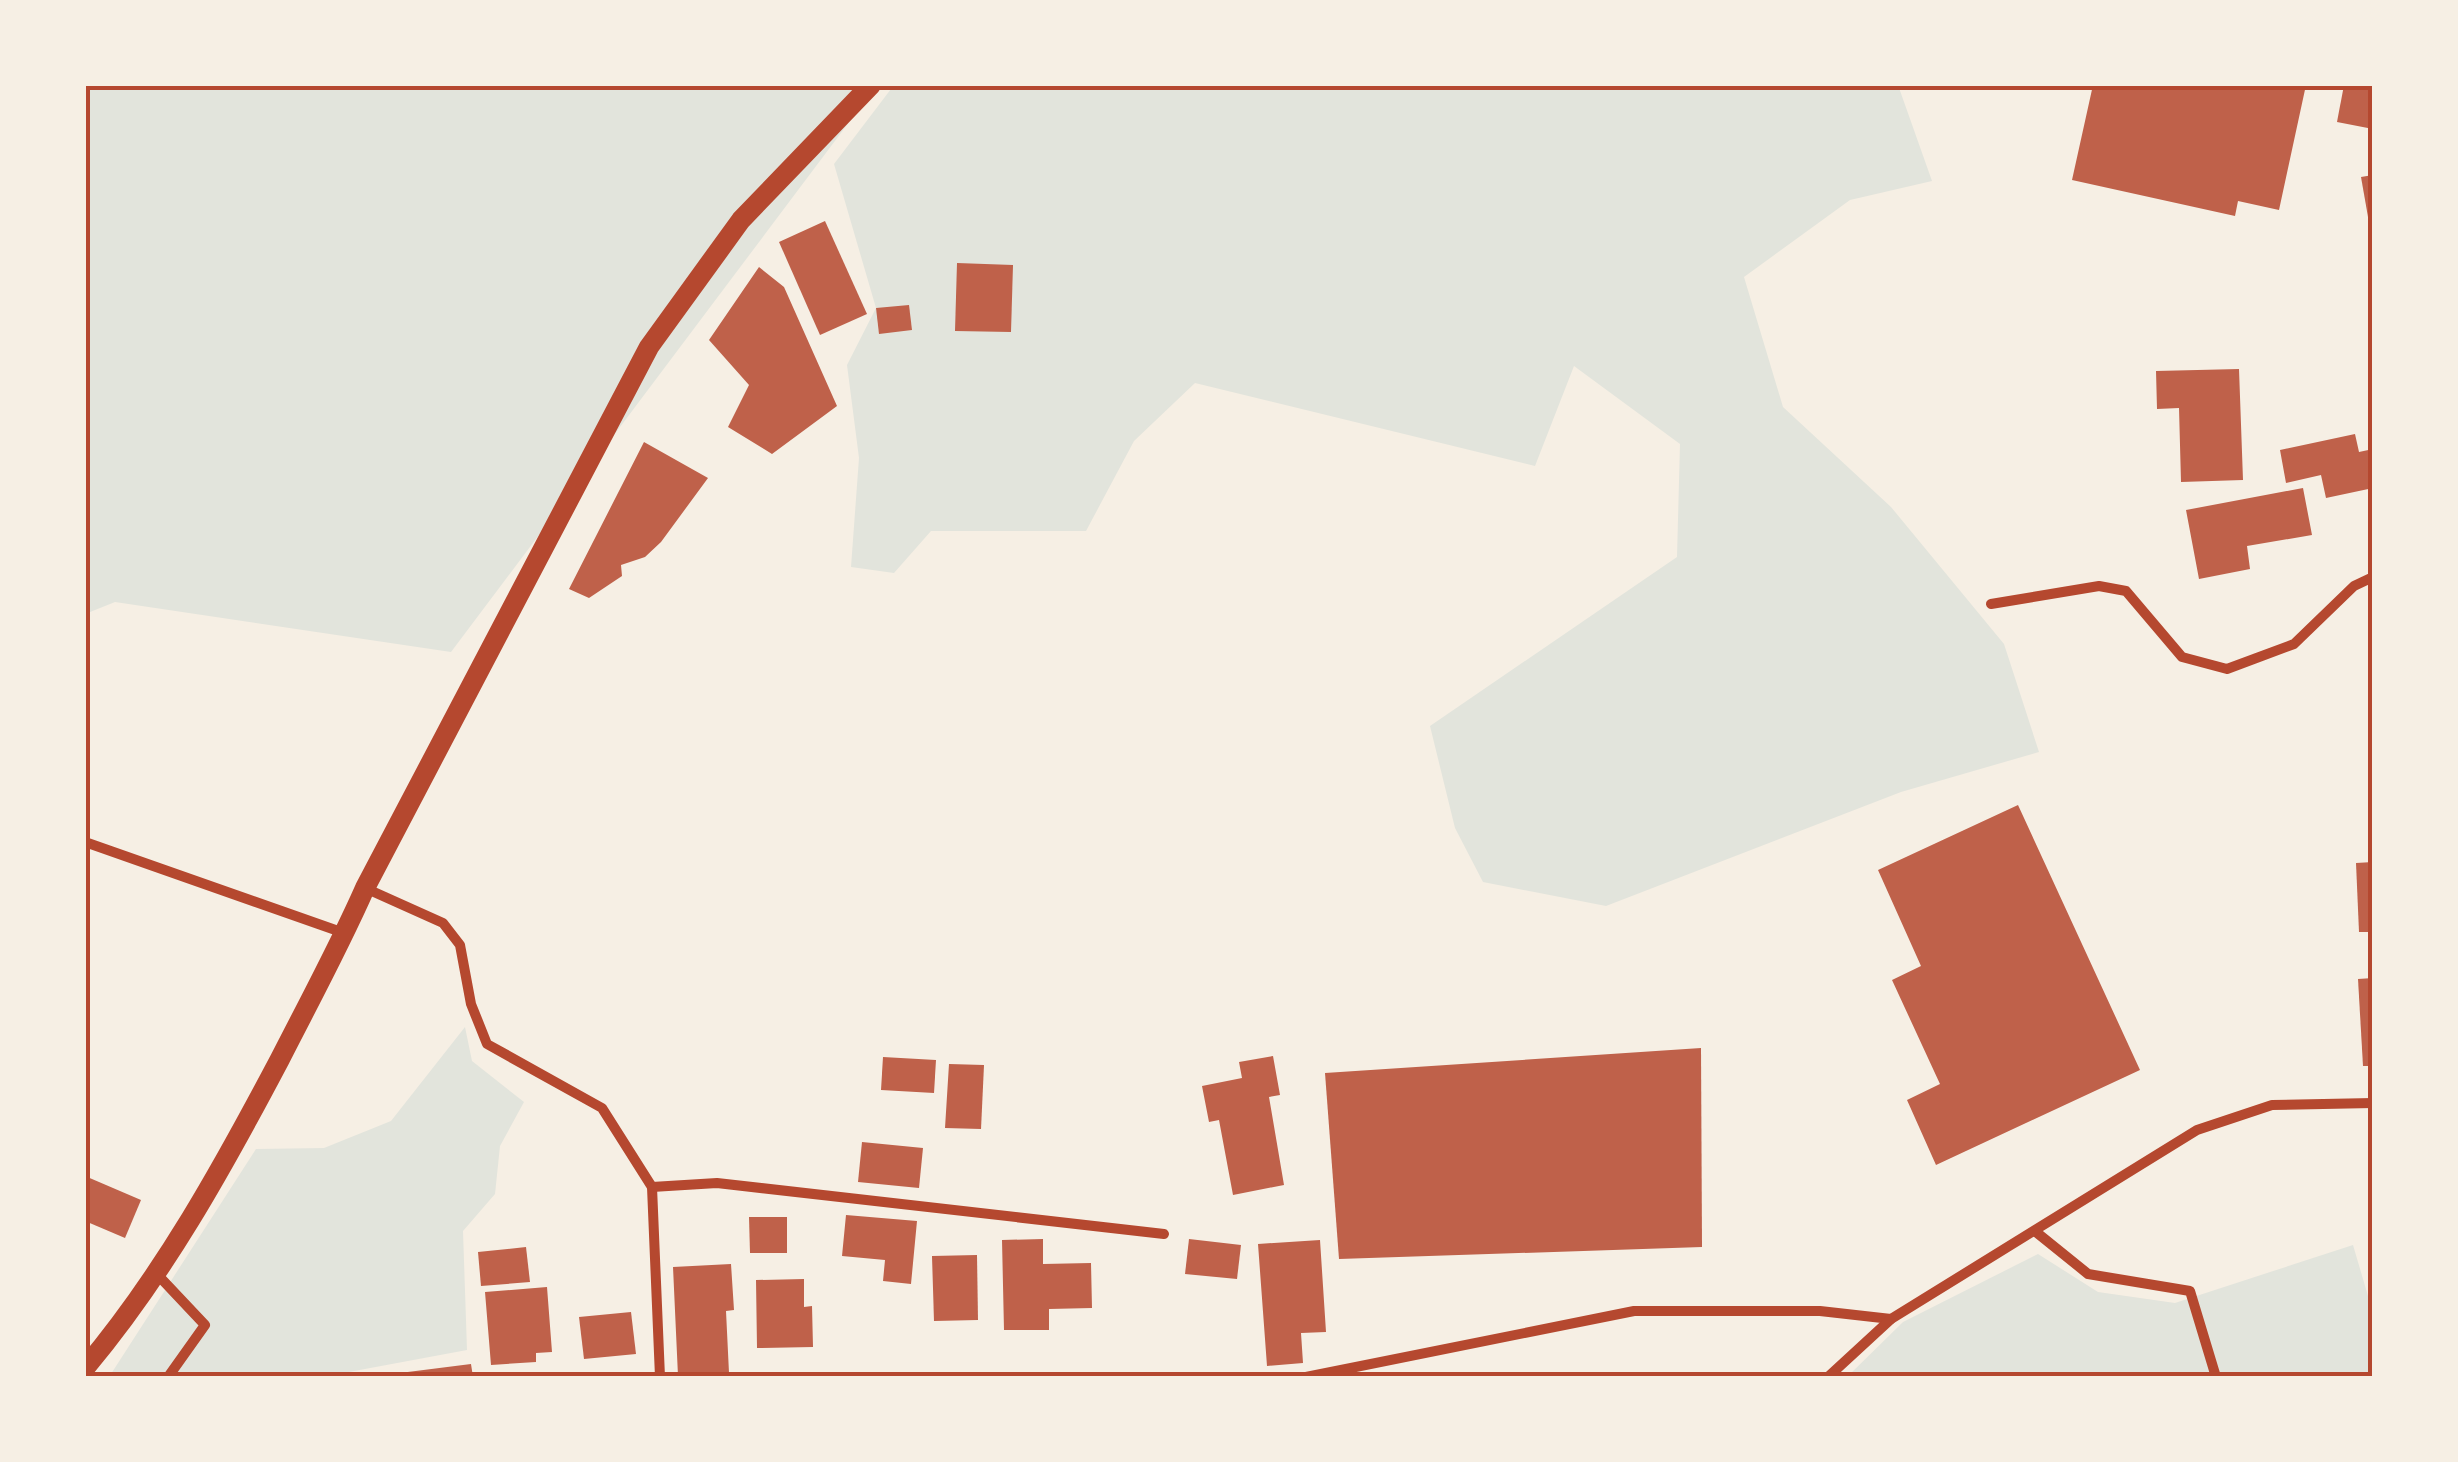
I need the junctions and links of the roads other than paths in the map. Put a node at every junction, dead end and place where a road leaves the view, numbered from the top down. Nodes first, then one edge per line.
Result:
1 (871, 85) edge
2 (2373, 577) edge
3 (1992, 604) dead end
4 (85, 842) edge
5 (365, 888) junction
6 (345, 933) junction
7 (2373, 1103) edge
8 (652, 1187) junction
9 (2036, 1232) junction
10 (1164, 1234) dead end
11 (156, 1274) junction
12 (1891, 1319) junction
13 (85, 1368) edge
14 (168, 1377) edge
15 (660, 1377) edge
16 (1306, 1377) edge
17 (1828, 1377) edge
18 (2216, 1377) edge

1 - 5 main road
2 - 3 street
4 - 6 street
5 - 6 main road
5 - 8 street
6 - 11 main road
7 - 9 street
8 - 10 street
8 - 15 street
9 - 12 street
9 - 18 street
11 - 13 main road
11 - 14 street
12 - 16 street
12 - 17 street

